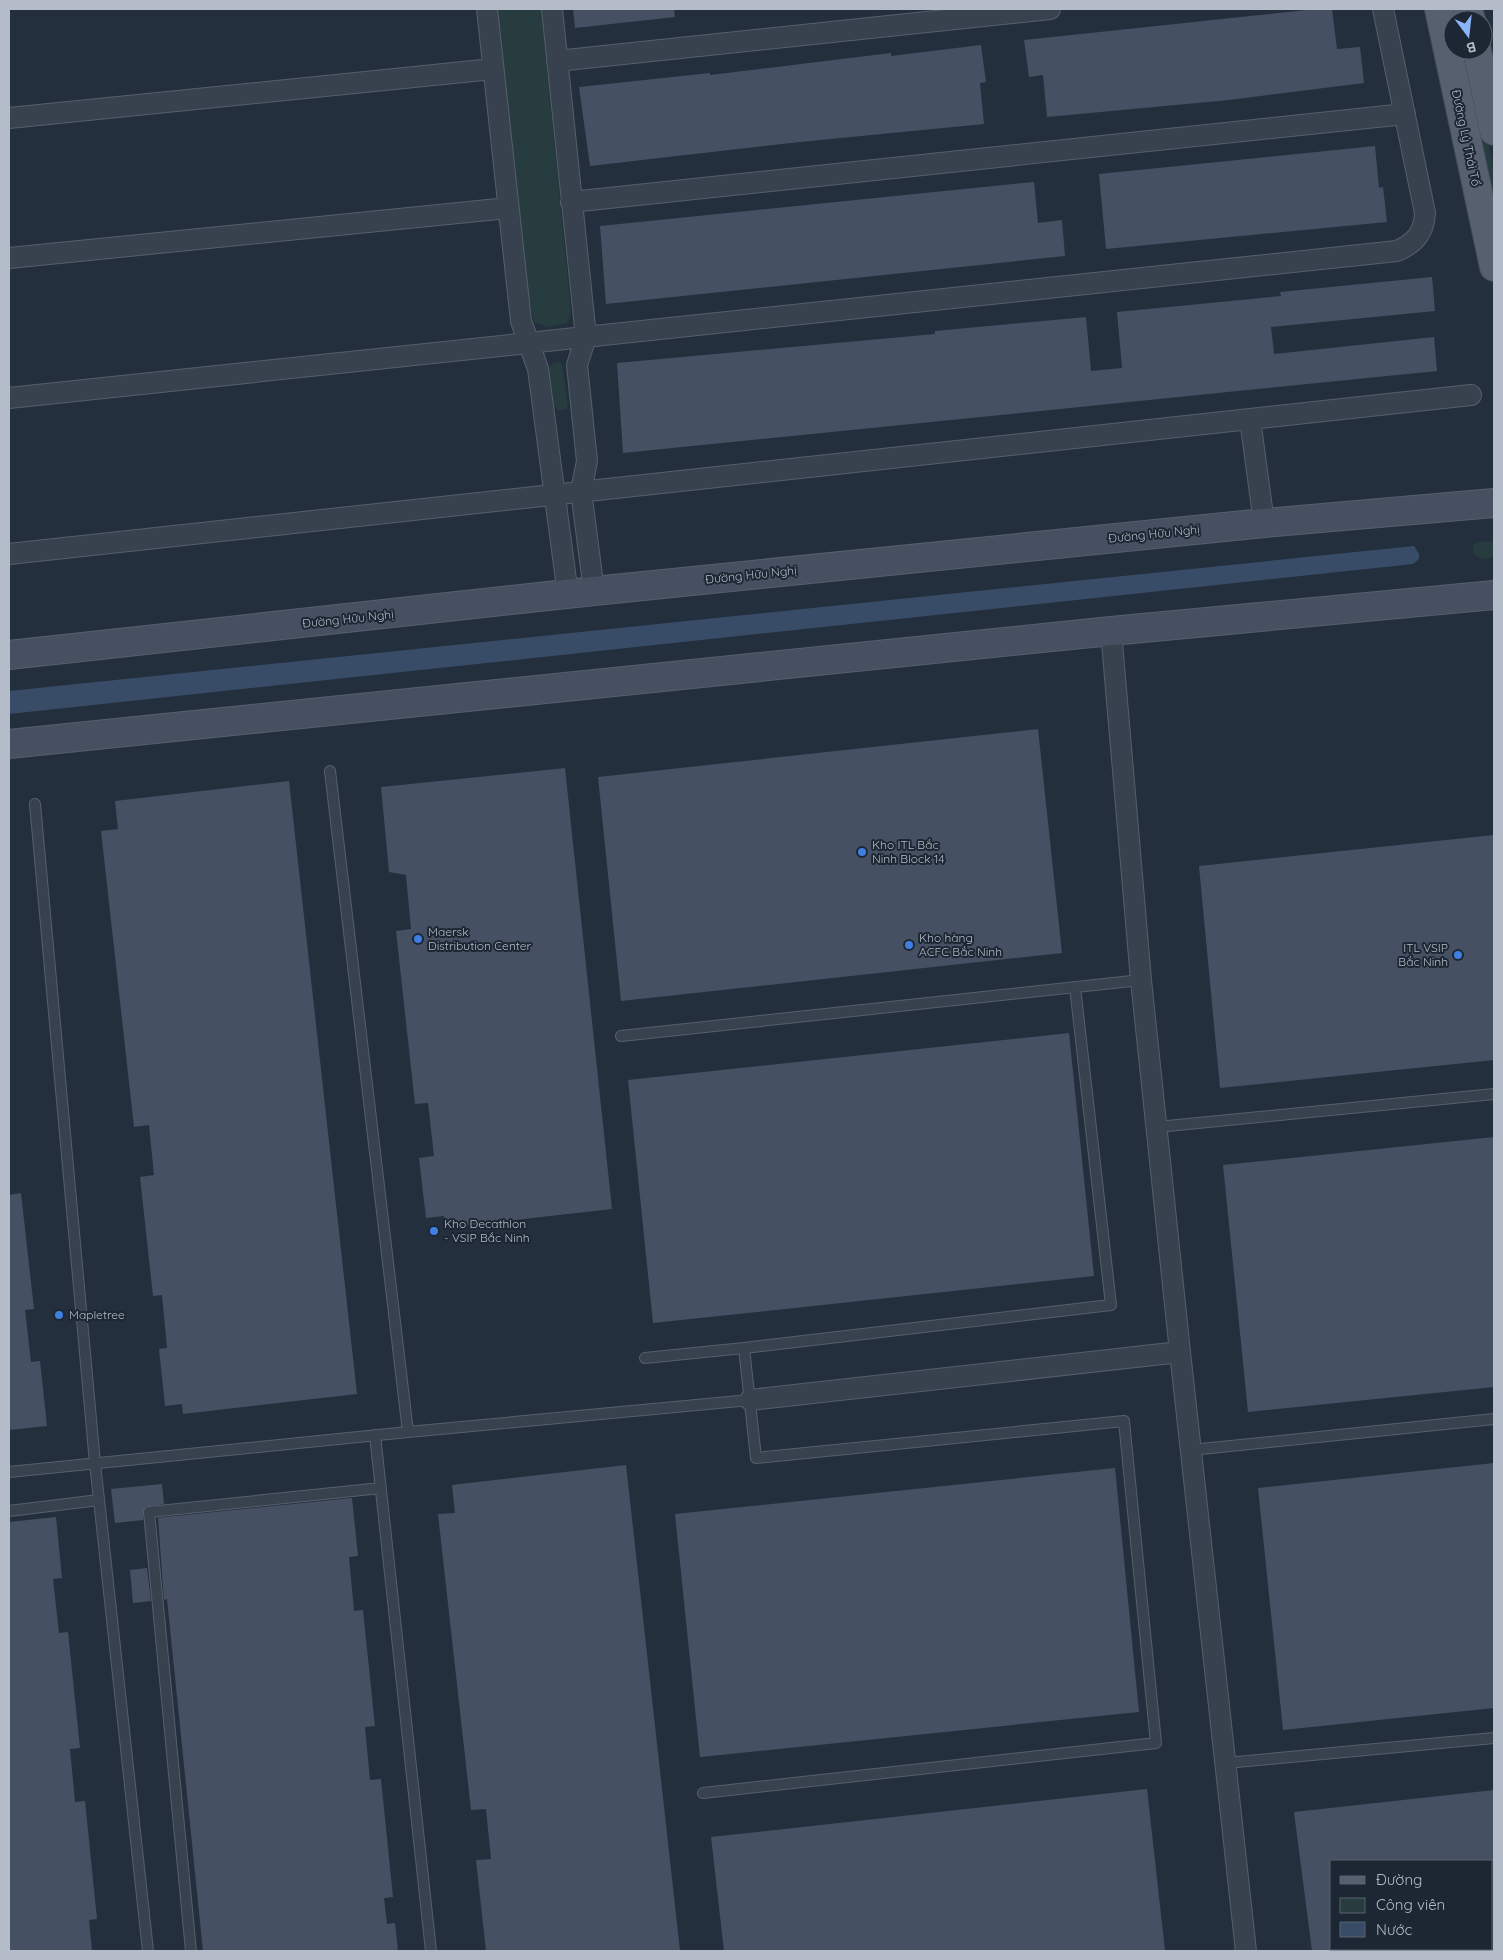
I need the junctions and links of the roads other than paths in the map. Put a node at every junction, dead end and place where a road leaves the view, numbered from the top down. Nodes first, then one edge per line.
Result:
1 (487, 9) edge
2 (552, 9) edge
3 (1050, 9) edge
4 (1383, 9) edge
5 (1438, 9) edge
6 (1479, 60) edge
7 (557, 61) junction
8 (493, 69) junction
9 (1404, 114) junction
10 (9, 118) edge
11 (1494, 132) edge
12 (571, 202) junction
13 (508, 208) junction
14 (9, 258) edge
15 (1494, 267) edge
16 (586, 337) junction
17 (528, 344) junction
18 (1471, 395) dead end
19 (9, 398) edge
20 (1250, 419) junction
21 (581, 492) junction
22 (556, 494) junction
23 (1494, 504) edge
24 (1264, 522) junction
25 (9, 554) edge
26 (581, 593) junction
27 (1494, 595) edge
28 (1111, 631) junction
29 (9, 656) edge
30 (9, 744) edge
31 (330, 771) dead end
32 (35, 804) dead end
33 (1141, 980) junction
34 (1075, 987) junction
35 (621, 1036) dead end
36 (1494, 1094) edge
37 (1157, 1127) junction
38 (744, 1348) junction
39 (1180, 1352) junction
40 (645, 1358) dead end
41 (750, 1400) junction
42 (1494, 1419) edge
43 (408, 1432) junction
44 (375, 1435) junction
45 (1191, 1450) junction
46 (95, 1463) junction
47 (9, 1472) edge
48 (381, 1488) junction
49 (99, 1500) junction
50 (9, 1511) edge
51 (1494, 1738) edge
52 (1226, 1763) junction
53 (703, 1793) dead end
54 (148, 1951) edge
55 (191, 1951) edge
56 (431, 1951) edge
57 (1246, 1951) edge

1 - 8 street
2 - 7 street
3 - 7 street
4 - 9 street
5 - 15 main road, Đường Lý Thái Tổ
6 - 11 main road
7 - 12 street
8 - 10 street
8 - 13 street
9 - 12 street
9 - 16 street
12 - 16 street
13 - 14 street
13 - 17 street
16 - 17 street
16 - 21 street
17 - 19 street
17 - 22 street
18 - 20 street
20 - 21 street
20 - 24 street
21 - 22 street
21 - 26 street
22 - 25 street
22 - 26 street
23 - 24 main road, Đường Hữu Nghị
24 - 26 main road, Đường Hữu Nghị
26 - 29 main road, Đường Hữu Nghị
27 - 28 main road
28 - 30 main road
28 - 33 street
31 - 43 lane
32 - 46 lane
33 - 34 lane
33 - 37 street
34 - 35 lane
34 - 38 lane
36 - 37 lane
37 - 39 street
38 - 40 lane
38 - 41 lane
39 - 41 street
39 - 45 street
41 - 43 lane
41 - 53 lane
42 - 45 lane
43 - 44 lane
44 - 46 lane
44 - 48 lane
45 - 52 street
46 - 47 lane
46 - 49 lane
48 - 55 lane
48 - 56 lane
49 - 50 lane
49 - 54 lane
51 - 52 lane
52 - 57 street

